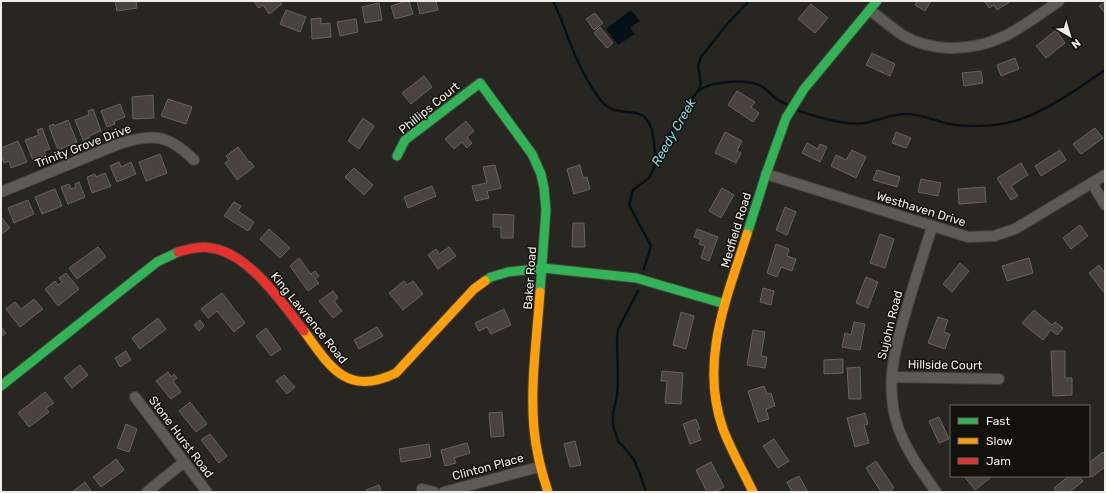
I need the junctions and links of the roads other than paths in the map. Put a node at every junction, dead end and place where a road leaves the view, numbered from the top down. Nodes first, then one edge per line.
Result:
1 (877, 1) edge
2 (1059, 1) edge
3 (870, 10) junction
4 (480, 83) joint
5 (397, 156) dead end
6 (194, 160) dead end
7 (766, 174) junction
8 (1105, 175) edge
9 (1092, 183) junction
10 (1, 192) edge
11 (1105, 204) edge
12 (932, 227) junction
13 (543, 268) junction
14 (725, 304) junction
15 (892, 377) junction
16 (999, 380) dead end
17 (1, 386) edge
18 (135, 397) dead end
19 (184, 462) junction
20 (539, 467) junction
21 (422, 489) dead end
22 (147, 492) edge
23 (207, 492) edge
24 (434, 492) edge
25 (444, 492) edge
26 (548, 492) edge
27 (752, 492) edge
28 (936, 492) edge

1 - 3 street, Medfield Road
2 - 3 street
3 - 7 street, Medfield Road
4 - 5 street, Phillips Court
4 - 13 street, Baker Road
6 - 10 street, Trinity Grove Drive
7 - 12 street, Westhaven Drive
7 - 14 street, Medfield Road
8 - 9 street, Westhaven Drive
9 - 11 street
9 - 12 street, Westhaven Drive
12 - 15 street, Sujohn Road
13 - 14 street, King Lawrence Road
13 - 17 street, King Lawrence Road
13 - 20 street, Baker Road
14 - 27 street, Medfield Road
15 - 16 street, Hillside Court
15 - 28 street, Sujohn Road
18 - 19 street, Stone Hurst Road
19 - 22 street
19 - 23 street, Stone Hurst Road
20 - 25 street, Clinton Place
20 - 26 street, Baker Road
21 - 24 street

